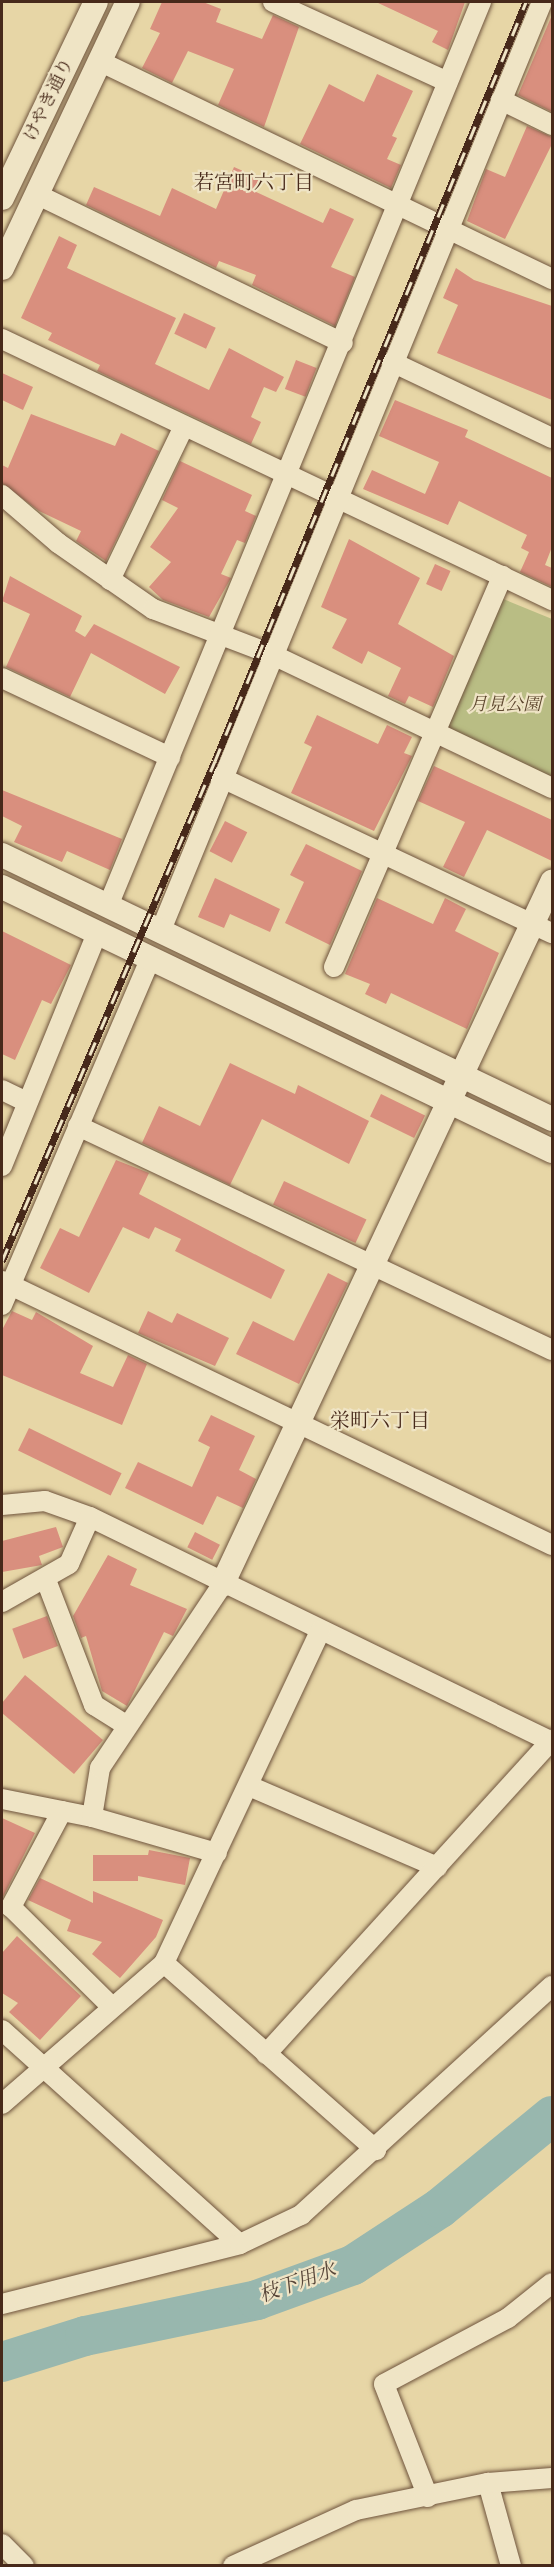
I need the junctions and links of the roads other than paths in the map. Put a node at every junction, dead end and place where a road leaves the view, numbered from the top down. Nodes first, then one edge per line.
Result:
1 (96, 2) edge
2 (128, 2) edge
3 (273, 2) edge
4 (481, 2) edge
5 (542, 2) edge
6 (99, 62) junction
7 (448, 82) junction
8 (501, 100) junction
9 (552, 125) edge
10 (4, 186) edge
11 (36, 194) junction
12 (399, 205) junction
13 (448, 230) junction
14 (2, 268) edge
15 (552, 279) edge
16 (2, 339) edge
17 (343, 343) junction
18 (392, 362) junction
19 (184, 426) junction
20 (552, 438) edge
21 (288, 476) junction
22 (2, 495) edge
23 (336, 497) junction
24 (502, 576) junction
25 (110, 580) junction
26 (552, 600) edge
27 (222, 639) junction
28 (271, 654) junction
29 (2, 678) edge
30 (433, 731) junction
31 (170, 757) junction
32 (220, 777) junction
33 (552, 788) edge
34 (381, 852) junction
35 (2, 855) edge
36 (552, 882) edge
37 (2, 887) edge
38 (108, 906) junction
39 (543, 929) edge
40 (161, 930) junction
41 (97, 933) junction
42 (150, 959) junction
43 (334, 967) dead end
44 (461, 1077) junction
45 (2, 1090) edge
46 (25, 1101) junction
47 (448, 1102) junction
48 (552, 1119) edge
49 (78, 1126) junction
50 (552, 1151) edge
51 (2, 1166) edge
52 (371, 1268) junction
53 (6, 1283) edge
54 (2, 1305) edge
55 (552, 1350) edge
56 (298, 1422) junction
57 (2, 1505) edge
58 (90, 1518) junction
59 (552, 1545) edge
60 (46, 1580) junction
61 (222, 1585) junction
62 (2, 1602) edge
63 (320, 1631) junction
64 (127, 1726) junction
65 (552, 1741) edge
66 (249, 1786) junction
67 (2, 1799) edge
68 (62, 1811) junction
69 (92, 1817) junction
70 (217, 1853) junction
71 (437, 1867) junction
72 (164, 1963) junction
73 (552, 1986) edge
74 (110, 2005) junction
75 (2, 2030) edge
76 (266, 2054) junction
77 (44, 2068) junction
78 (2, 2104) edge
79 (376, 2150) junction
80 (240, 2244) junction
81 (552, 2283) edge
82 (2, 2304) edge
83 (552, 2478) edge
84 (488, 2483) junction
85 (428, 2497) junction
86 (2, 2544) edge
87 (24, 2565) edge
88 (233, 2565) edge
89 (511, 2565) edge

1 - 10 street, けやき通り
2 - 6 street
3 - 7 street
4 - 7 street
5 - 8 street
6 - 11 street
6 - 12 street
7 - 12 street
8 - 9 street
8 - 13 street
11 - 14 street
11 - 17 street
12 - 13 street
12 - 17 street
13 - 15 street
13 - 18 street
16 - 19 street
17 - 21 street
18 - 20 street
18 - 23 street
19 - 21 street
19 - 25 street
21 - 23 street
21 - 27 street
22 - 25 street
23 - 24 street
23 - 28 street
24 - 26 street
24 - 30 street
25 - 27 street
27 - 28 street
27 - 31 street
28 - 30 street
28 - 32 street
29 - 31 street
30 - 33 street
30 - 34 street
31 - 38 street
32 - 34 street
32 - 40 street
34 - 39 street
34 - 43 street
35 - 38 street
36 - 39 street
37 - 41 street
38 - 40 street
39 - 44 street
40 - 44 street
41 - 42 street
41 - 46 street
42 - 47 street
42 - 49 street
44 - 47 street
44 - 48 street
45 - 46 street
46 - 51 street
47 - 50 street
47 - 52 street
49 - 52 street
49 - 53 street
52 - 55 street
52 - 56 street
53 - 54 street
53 - 56 street
56 - 59 street
56 - 61 street
57 - 58 street
58 - 60 street
58 - 61 street
60 - 62 street
60 - 64 street
61 - 63 street
61 - 64 street
63 - 65 street
63 - 66 street
64 - 69 street
65 - 71 street
66 - 70 street
66 - 71 street
67 - 68 street
68 - 69 street
68 - 74 street
69 - 70 street
70 - 72 street
71 - 76 street
72 - 74 street
72 - 76 street
73 - 79 street
74 - 77 street
75 - 77 street
76 - 79 street
77 - 78 street
77 - 80 street
79 - 80 street
80 - 82 street
81 - 85 street
83 - 84 street
84 - 85 street
84 - 89 street
85 - 88 street
86 - 87 street

